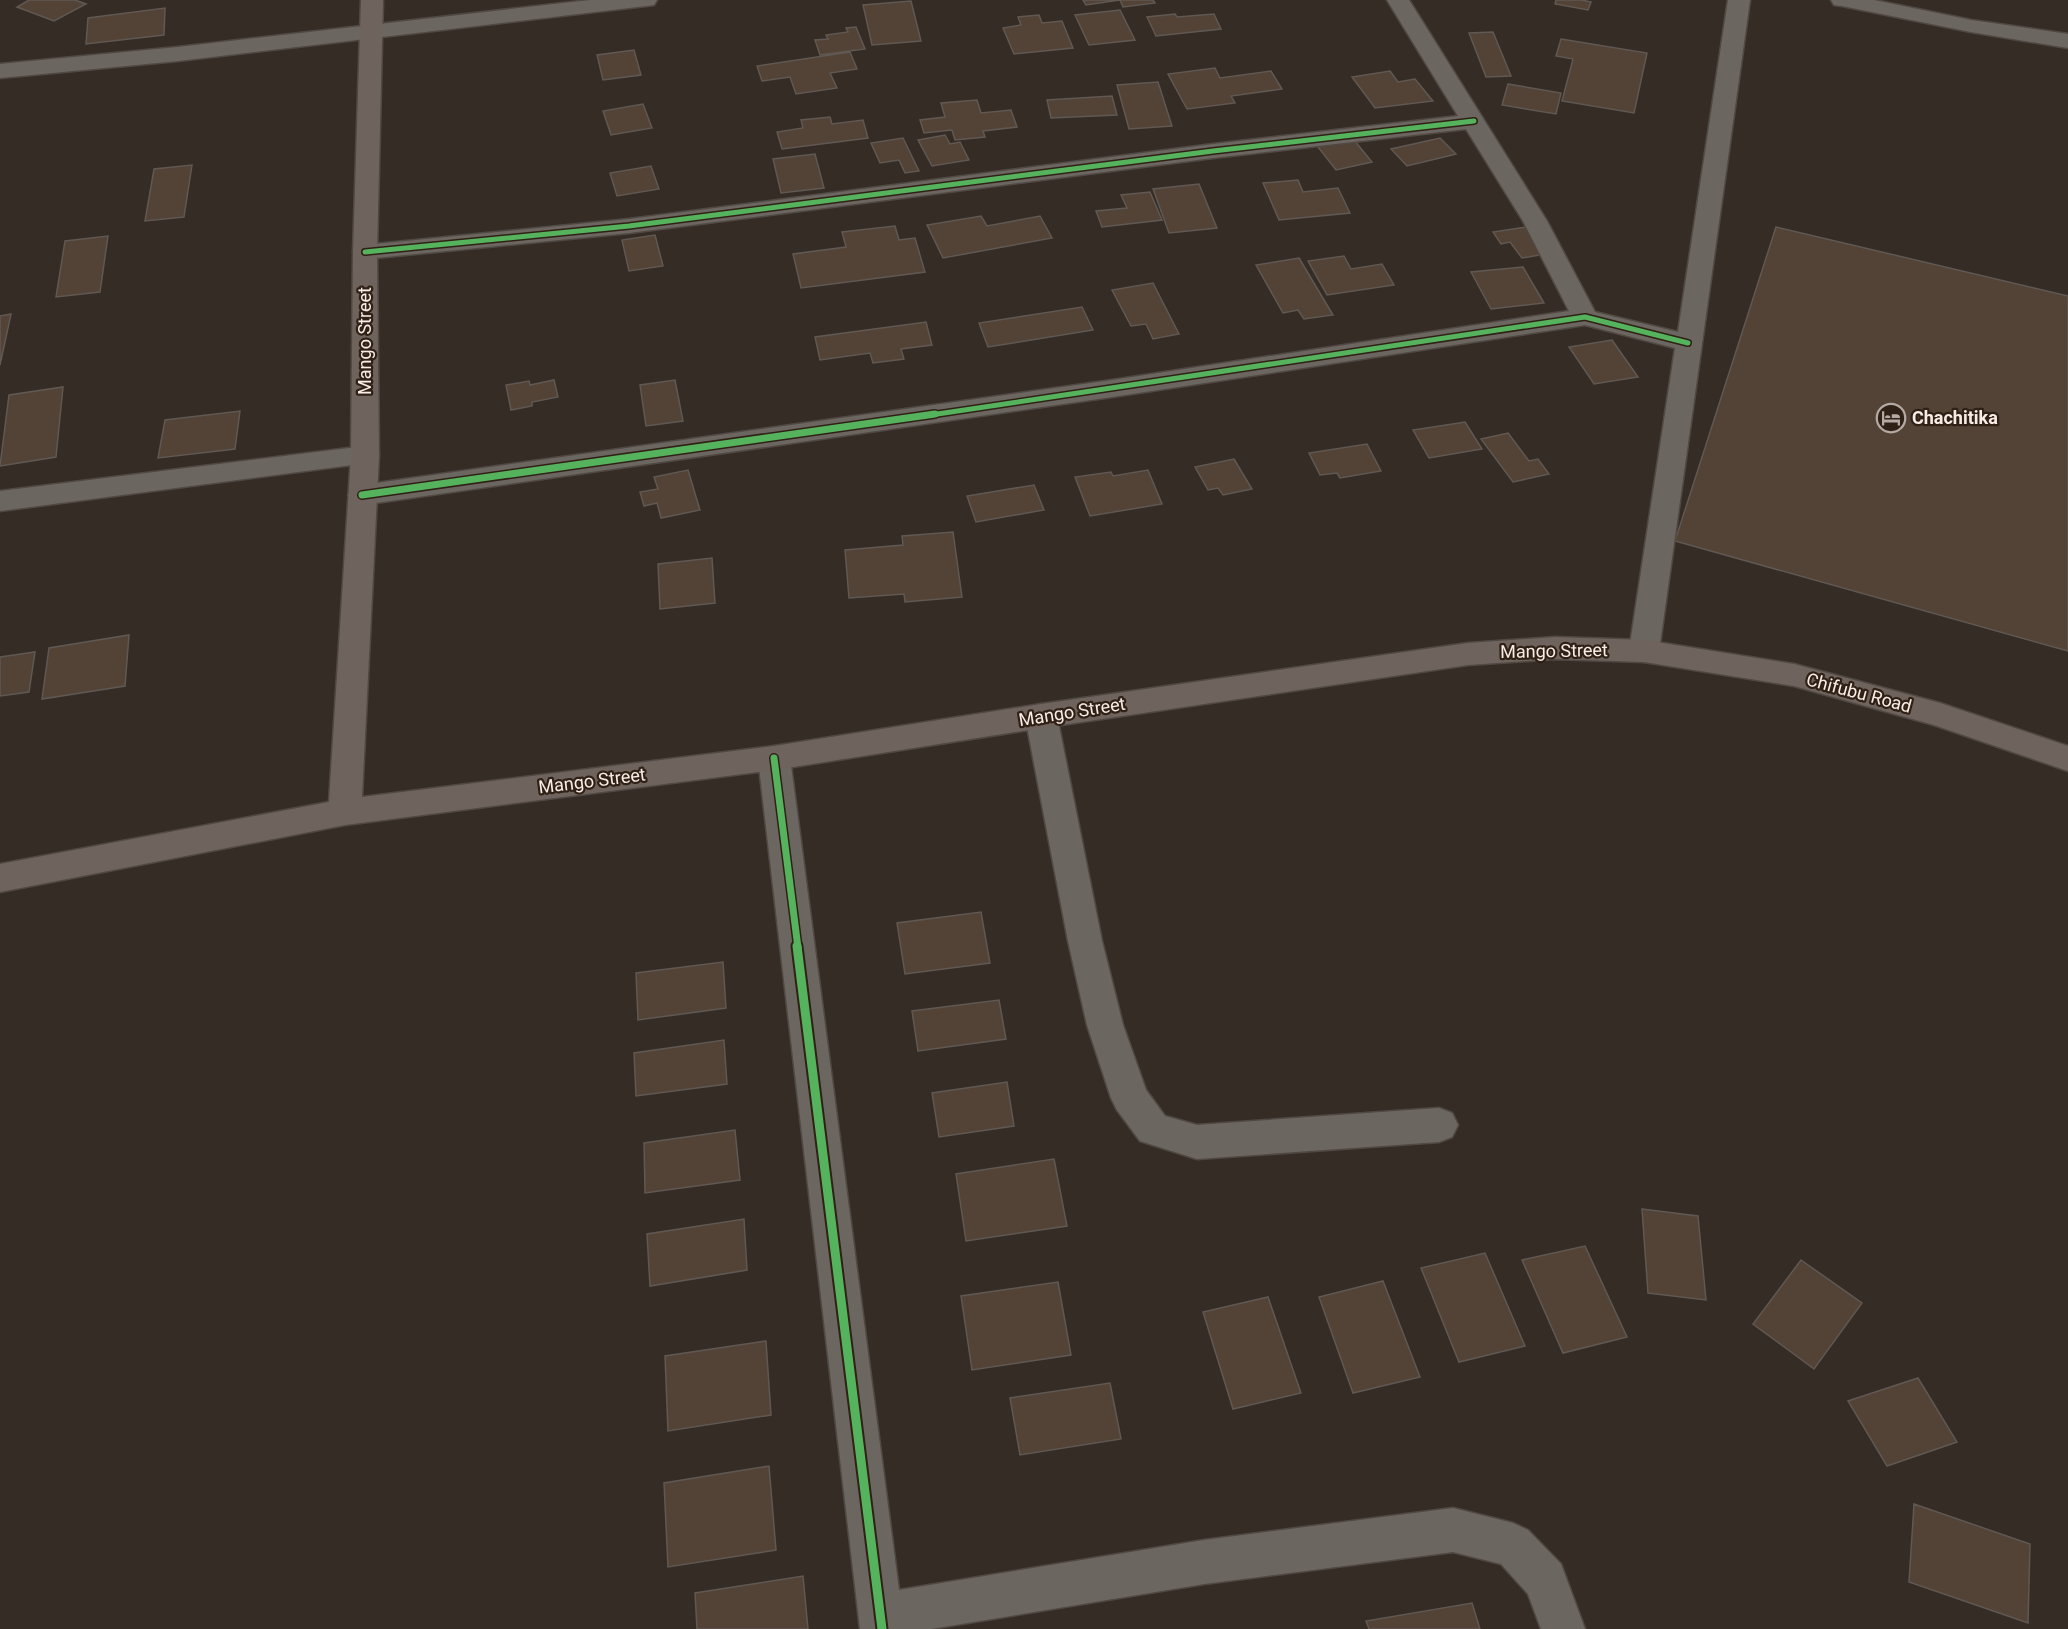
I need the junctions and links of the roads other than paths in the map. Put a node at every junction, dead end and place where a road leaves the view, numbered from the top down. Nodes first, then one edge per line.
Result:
1 (372, 0) edge
2 (646, 0) edge
3 (1398, 0) edge
4 (1738, 0) edge
5 (1842, 0) edge
6 (371, 32) junction
7 (2068, 41) edge
8 (0, 71) edge
9 (1474, 121) junction
10 (365, 252) junction
11 (1585, 317) junction
12 (1688, 344) junction
13 (365, 455) junction
14 (362, 495) junction
15 (0, 501) edge
16 (1644, 651) junction
17 (1041, 716) junction
18 (774, 758) junction
19 (2068, 759) edge
20 (345, 812) junction
21 (0, 878) edge
22 (1440, 1125) dead end
23 (882, 1622) edge
24 (1563, 1629) edge

1 - 6 main road, Mango Street
2 - 6 street
3 - 9 street
4 - 12 street
5 - 7 street
6 - 8 street
6 - 10 main road, Mango Street
9 - 10 street
9 - 11 street
10 - 13 main road, Mango Street
11 - 12 street
11 - 14 street
12 - 16 street
13 - 14 main road, Mango Street
13 - 15 street
14 - 20 main road, Mango Street
16 - 17 main road, Mango Street
16 - 19 main road, Chifubu Road
17 - 18 main road, Mango Street
17 - 22 street
18 - 20 main road, Mango Street
18 - 23 street
20 - 21 main road
23 - 24 street

